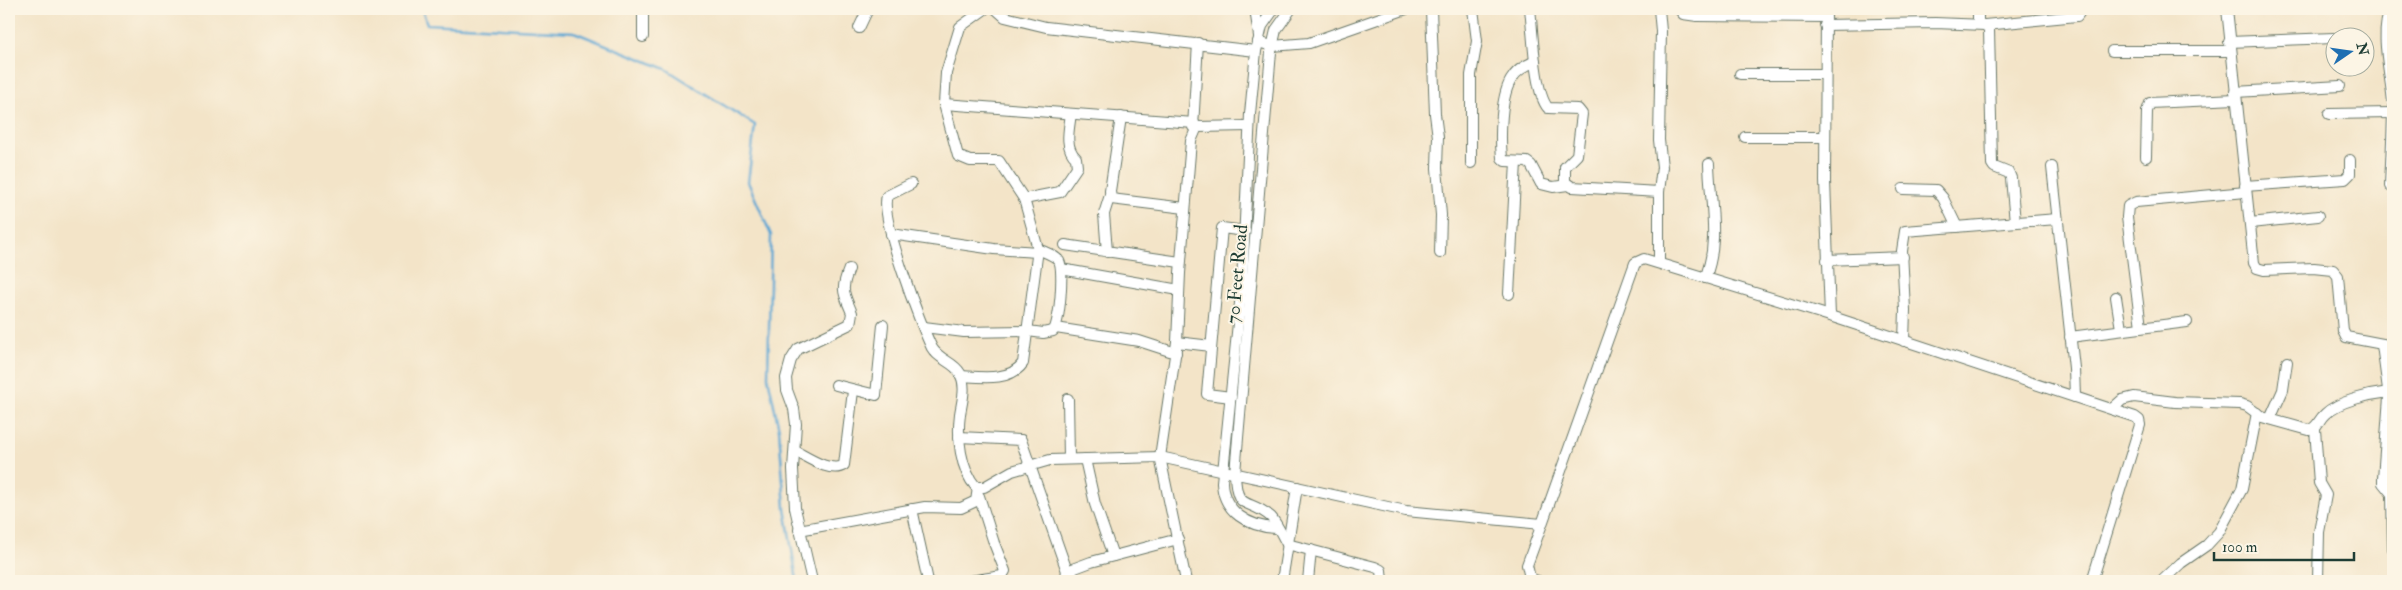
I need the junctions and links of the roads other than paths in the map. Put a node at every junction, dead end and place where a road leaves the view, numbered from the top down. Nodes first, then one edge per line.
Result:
1 (643, 9) edge
2 (868, 9) edge
3 (985, 9) edge
4 (996, 9) edge
5 (1254, 9) edge
6 (1274, 9) edge
7 (1291, 9) edge
8 (1406, 9) edge
9 (1431, 9) edge
10 (1473, 9) edge
11 (1530, 9) edge
12 (1659, 9) edge
13 (1679, 9) edge
14 (1978, 9) edge
15 (2082, 9) edge
16 (2227, 9) edge
17 (2391, 9) edge
18 (1825, 17) edge
19 (1981, 25) junction
20 (858, 28) dead end
21 (642, 37) dead end
22 (2324, 39) edge
23 (1198, 43) junction
24 (1258, 43) junction
25 (1272, 46) junction
26 (2230, 46) junction
27 (2112, 51) dead end
28 (1535, 61) junction
29 (1740, 74) dead end
30 (1824, 74) junction
31 (2340, 86) dead end
32 (2235, 96) junction
33 (944, 104) junction
34 (2392, 113) edge
35 (1071, 114) junction
36 (2329, 114) dead end
37 (1121, 117) junction
38 (1249, 126) junction
39 (1193, 128) junction
40 (1824, 136) junction
41 (1745, 137) dead end
42 (2146, 157) dead end
43 (2350, 160) dead end
44 (1516, 162) junction
45 (1471, 163) dead end
46 (1709, 164) dead end
47 (2052, 166) dead end
48 (911, 184) dead end
49 (1568, 185) junction
50 (2390, 186) dead end
51 (1903, 189) dead end
52 (2246, 189) junction
53 (1659, 192) junction
54 (1110, 195) junction
55 (1024, 199) junction
56 (1184, 208) junction
57 (2318, 216) dead end
58 (2057, 219) junction
59 (2015, 222) junction
60 (2250, 223) junction
61 (1957, 227) junction
62 (1245, 231) junction
63 (891, 234) junction
64 (1065, 245) dead end
65 (1038, 250) junction
66 (1107, 252) junction
67 (1440, 253) dead end
68 (1903, 257) junction
69 (1827, 260) junction
70 (1180, 262) junction
71 (1659, 263) junction
72 (849, 269) dead end
73 (1061, 269) junction
74 (1705, 278) junction
75 (1179, 290) junction
76 (1509, 294) dead end
77 (2116, 297) dead end
78 (1830, 316) junction
79 (2187, 322) dead end
80 (883, 325) dead end
81 (924, 327) junction
82 (2141, 327) junction
83 (1056, 328) junction
84 (2121, 329) junction
85 (1028, 331) junction
86 (2070, 337) junction
87 (1904, 341) junction
88 (2382, 345) junction
89 (1211, 346) junction
90 (2393, 346) edge
91 (1176, 348) junction
92 (2287, 362) dead end
93 (961, 376) junction
94 (836, 385) dead end
95 (853, 391) junction
96 (2389, 392) junction
97 (1231, 397) junction
98 (2074, 397) junction
99 (1068, 399) dead end
100 (2112, 409) junction
101 (2257, 414) junction
102 (2270, 419) junction
103 (2315, 429) junction
104 (959, 437) junction
105 (795, 451) junction
106 (1160, 457) junction
107 (1069, 459) junction
108 (1085, 459) junction
109 (1028, 466) junction
110 (1224, 470) junction
111 (1235, 473) junction
112 (1297, 486) junction
113 (978, 492) junction
114 (912, 509) junction
115 (2392, 522) edge
116 (1542, 524) junction
117 (1276, 528) junction
118 (799, 530) junction
119 (1178, 539) junction
120 (1287, 544) junction
121 (1311, 550) junction
122 (2393, 550) edge
123 (1113, 556) junction
124 (1066, 576) edge
125 (812, 581) edge
126 (928, 581) edge
127 (970, 581) edge
128 (1186, 581) edge
129 (1282, 581) edge
130 (1308, 581) edge
131 (1382, 581) edge
132 (1538, 581) edge
133 (2092, 581) edge
134 (2162, 581) edge
135 (2318, 581) edge

1 - 21 street
2 - 20 street
3 - 33 street
4 - 23 street
5 - 24 street
6 - 24 street, 70 Feet Road
7 - 25 street, 70 Feet Road
8 - 25 street
9 - 67 street
10 - 45 street
11 - 28 street
12 - 53 street
13 - 18 street
14 - 19 street
15 - 19 street
16 - 26 street
17 - 34 street
18 - 19 street
18 - 30 street
19 - 59 street
22 - 26 street
23 - 24 street
23 - 39 street
24 - 25 street
24 - 38 street, 70 Feet Road
25 - 111 street, 70 Feet Road
26 - 27 street
26 - 32 street
28 - 44 street
28 - 49 street
29 - 30 street
30 - 40 street
31 - 32 street
32 - 42 street
32 - 52 street
33 - 35 street
33 - 55 street
34 - 36 street
34 - 50 street
35 - 37 street
35 - 55 street
37 - 39 street
37 - 54 street
38 - 39 street
38 - 62 street, 70 Feet Road
39 - 56 street
40 - 41 street
40 - 69 street
43 - 52 street
44 - 49 street
44 - 76 street
46 - 74 street
47 - 58 street
48 - 63 street
49 - 53 street
51 - 61 street
52 - 60 street
52 - 82 street
53 - 71 street
54 - 56 street
54 - 66 street
55 - 65 street
56 - 70 street
57 - 60 street
58 - 59 street
58 - 86 street
59 - 61 street
60 - 88 street
61 - 68 street
62 - 89 street
62 - 97 street, 70 Feet Road
63 - 65 street
63 - 81 street
64 - 66 street
65 - 73 street
65 - 85 street
66 - 70 street
68 - 69 street
68 - 87 street
69 - 78 street
70 - 75 street
71 - 74 street
71 - 116 street
72 - 105 street
73 - 75 street
73 - 83 street
74 - 78 street
75 - 91 street
77 - 84 street
78 - 87 street
79 - 82 street
80 - 95 street
81 - 85 street
81 - 93 street
82 - 84 street
83 - 85 street
83 - 91 street
84 - 86 street
85 - 93 street
86 - 98 street
87 - 98 street
88 - 90 street
88 - 96 street
89 - 91 street
89 - 97 street
91 - 106 street
92 - 102 street
93 - 104 street
94 - 95 street
95 - 105 street
96 - 103 street
96 - 115 street
97 - 110 street, 70 Feet Road
98 - 100 street
99 - 107 street
100 - 101 street
100 - 133 street
101 - 102 street
101 - 134 street
102 - 103 street
103 - 135 street
104 - 109 street
104 - 113 street
105 - 118 street
106 - 108 street
106 - 110 street
106 - 119 street
107 - 108 street
107 - 109 street
108 - 123 street
109 - 113 street
109 - 124 street
110 - 111 street
110 - 117 street, 70 Feet Road
111 - 112 street
111 - 117 street, 70 Feet Road
112 - 116 street
112 - 120 street
113 - 114 street
113 - 127 street
114 - 118 street
114 - 126 street
115 - 122 street
116 - 132 street
117 - 120 street, 70 Feet Road
118 - 125 street
119 - 123 street
119 - 128 street
120 - 121 street
120 - 129 street
121 - 130 street
121 - 131 street
123 - 124 street

